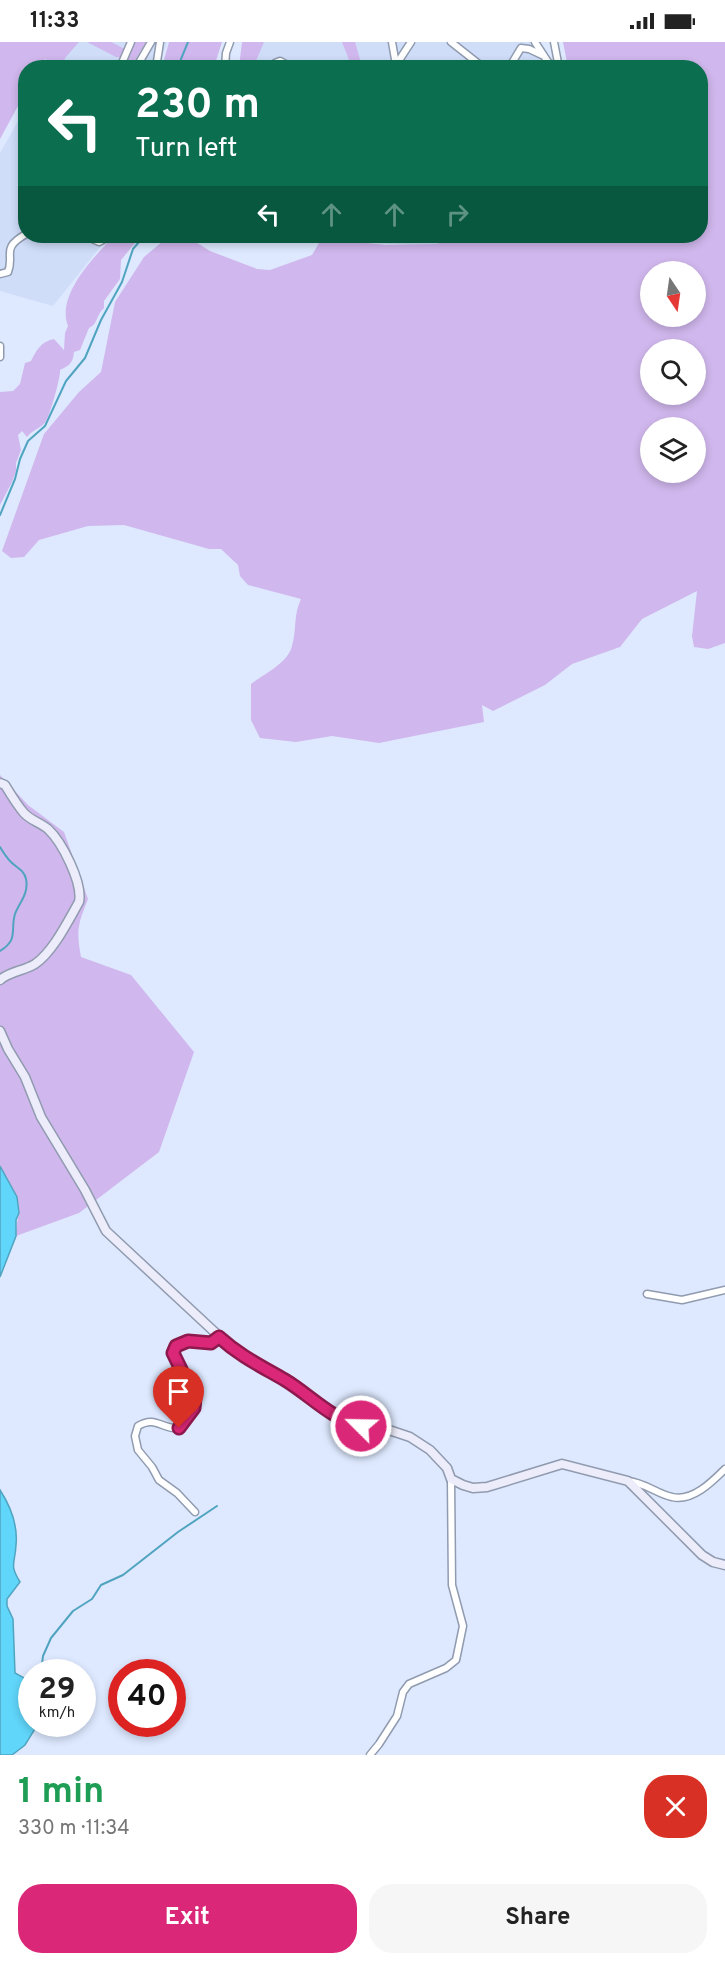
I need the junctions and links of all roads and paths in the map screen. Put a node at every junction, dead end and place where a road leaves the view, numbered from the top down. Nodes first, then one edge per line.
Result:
1 (131, 42) edge
2 (151, 42) edge
3 (160, 42) edge
4 (230, 42) edge
5 (392, 42) edge
6 (411, 42) edge
7 (451, 42) edge
8 (535, 42) edge
9 (554, 42) edge
10 (123, 60) edge
11 (141, 60) edge
12 (157, 60) edge
13 (226, 60) edge
14 (396, 60) edge
15 (400, 60) edge
16 (474, 60) edge
17 (514, 60) edge
18 (547, 60) edge
19 (550, 60) edge
20 (553, 60) edge
21 (18, 240) edge
22 (0, 274) edge
23 (0, 346) edge
24 (0, 357) edge
25 (0, 783) edge
26 (0, 980) edge
27 (0, 1031) edge
28 (725, 1290) edge
29 (646, 1294) dead end
30 (219, 1337) junction
31 (725, 1469) edge
32 (451, 1479) junction
33 (628, 1481) junction
34 (195, 1512) dead end
35 (725, 1565) edge
36 (370, 1755) edge

1 - 10 street
2 - 11 street
3 - 12 street
4 - 13 street
5 - 14 street
6 - 15 street
7 - 16 street
8 - 19 street
9 - 20 street
17 - 18 street
21 - 22 street
23 - 24 street
25 - 26 street
27 - 30 street
28 - 29 street
30 - 32 street
30 - 34 street
31 - 33 street
32 - 33 street
32 - 36 street
33 - 35 street

